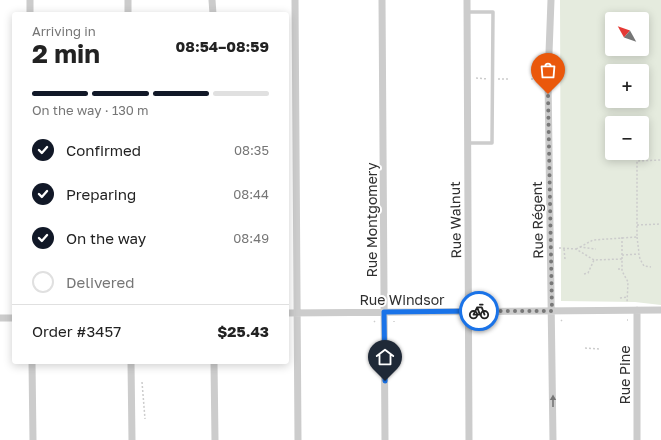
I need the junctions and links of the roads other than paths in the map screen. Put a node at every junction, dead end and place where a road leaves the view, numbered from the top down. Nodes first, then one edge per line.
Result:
1 (30, 0) edge
2 (128, 0) edge
3 (212, 0) edge
4 (295, 0) edge
5 (382, 0) edge
6 (467, 0) edge
7 (550, 0) edge
8 (30, 12) edge
9 (128, 12) edge
10 (213, 12) edge
11 (466, 12) junction
12 (467, 143) junction
13 (637, 310) junction
14 (661, 310) edge
15 (470, 311) junction
16 (552, 311) junction
17 (384, 312) junction
18 (289, 313) edge
19 (297, 313) junction
20 (0, 318) edge
21 (12, 318) edge
22 (32, 364) edge
23 (131, 364) edge
24 (214, 364) edge
25 (33, 440) edge
26 (132, 440) edge
27 (215, 440) edge
28 (298, 440) edge
29 (385, 440) edge
30 (469, 440) edge
31 (553, 440) edge
32 (637, 440) edge

1 - 8 street
2 - 9 street
3 - 10 street
4 - 19 street
5 - 17 street, Rue Montgomery
6 - 11 street, Rue Walnut
7 - 16 street, Rue Régent
11 - 12 street, Rue Walnut
11 - 12 lane
12 - 15 street, Rue Walnut
13 - 14 street, Rue Windsor
13 - 16 street, Rue Windsor
13 - 32 street, Rue Pine
15 - 16 street, Rue Windsor
15 - 17 street, Rue Windsor
15 - 30 street, Rue Walnut
31 -> 16 street, Rue Régent
17 - 19 street, Rue Windsor
17 - 29 street, Rue Montgomery
18 - 19 street, Rue Windsor
19 - 28 street
20 - 21 street
22 - 25 street
23 - 26 street
24 - 27 street

